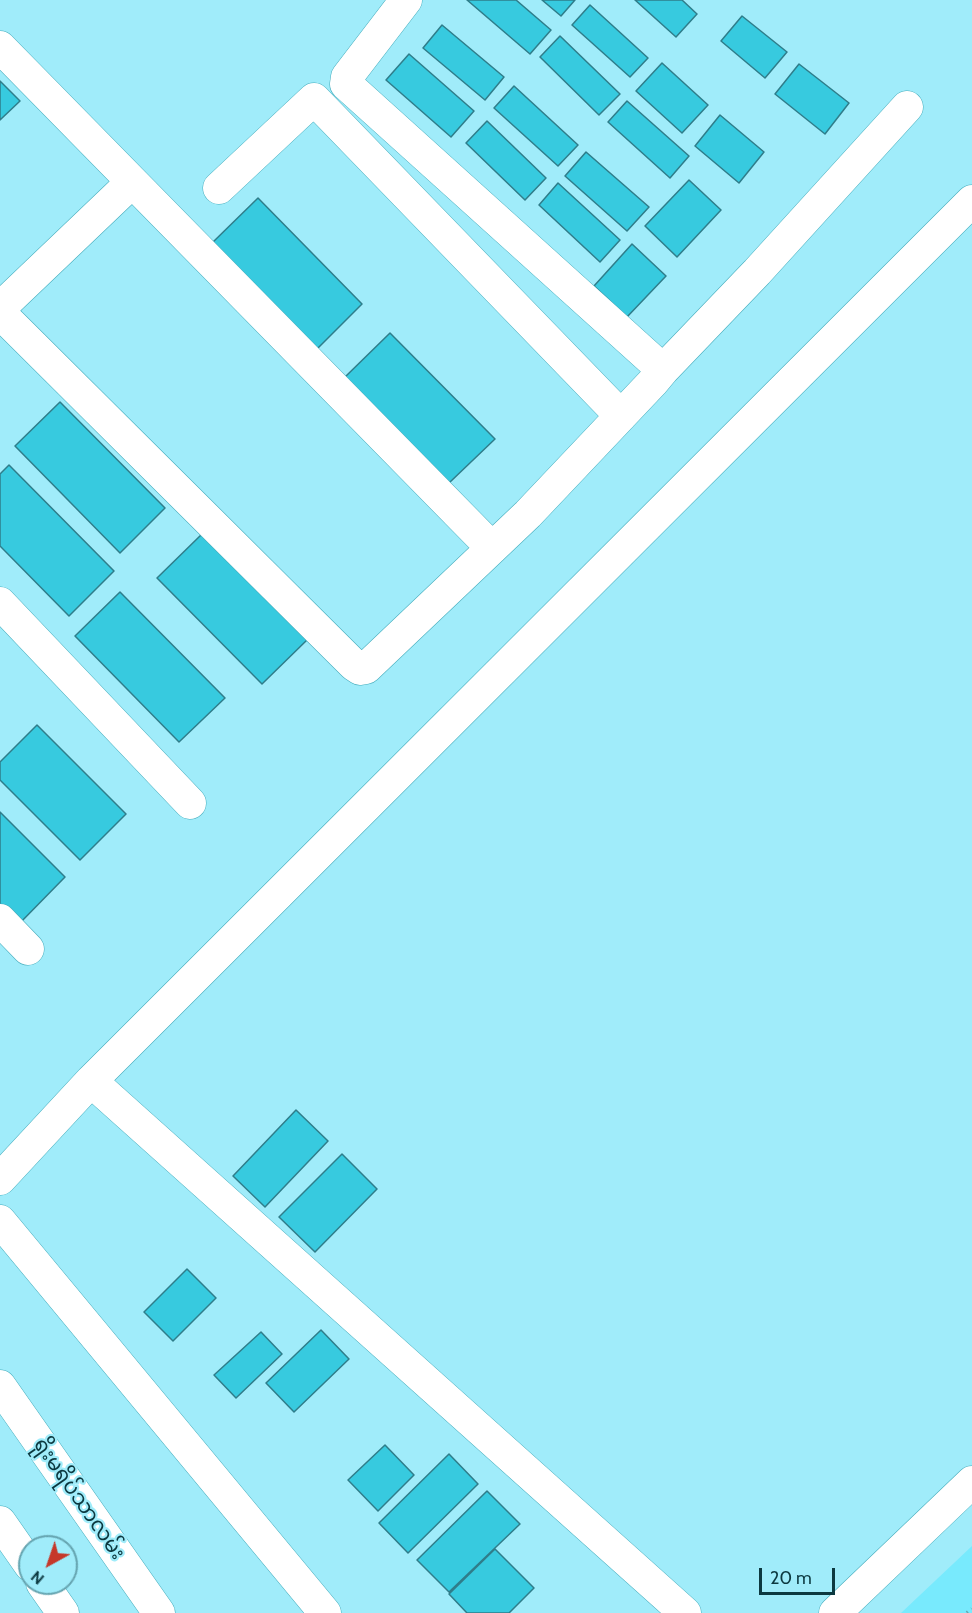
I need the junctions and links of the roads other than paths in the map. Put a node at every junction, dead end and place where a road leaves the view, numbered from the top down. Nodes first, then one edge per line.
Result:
1 (406, 0) edge
2 (0, 47) edge
3 (907, 107) dead end
4 (131, 183) junction
5 (219, 188) dead end
6 (972, 201) edge
7 (0, 308) edge
8 (0, 313) edge
9 (663, 370) junction
10 (621, 416) junction
11 (492, 548) junction
12 (0, 603) edge
13 (190, 803) dead end
14 (0, 920) edge
15 (28, 949) dead end
16 (92, 1081) junction
17 (0, 1179) edge
18 (0, 1221) edge
19 (0, 1386) edge
20 (972, 1482) edge
21 (0, 1522) edge
22 (18, 1548) edge
23 (50, 1595) edge
24 (63, 1613) edge
25 (159, 1613) edge
26 (325, 1613) edge
27 (685, 1613) edge
28 (835, 1613) edge

1 - 9 street
2 - 4 street
3 - 9 street
4 - 7 street
4 - 11 street
5 - 10 street
6 - 16 street
8 - 11 street
9 - 10 street
10 - 11 street
12 - 13 street
14 - 15 street
16 - 17 street
16 - 27 street
18 - 26 street
19 - 25 street, ရိုးမရိပ်သာလမ်း
20 - 28 street
21 - 22 street
23 - 24 street

